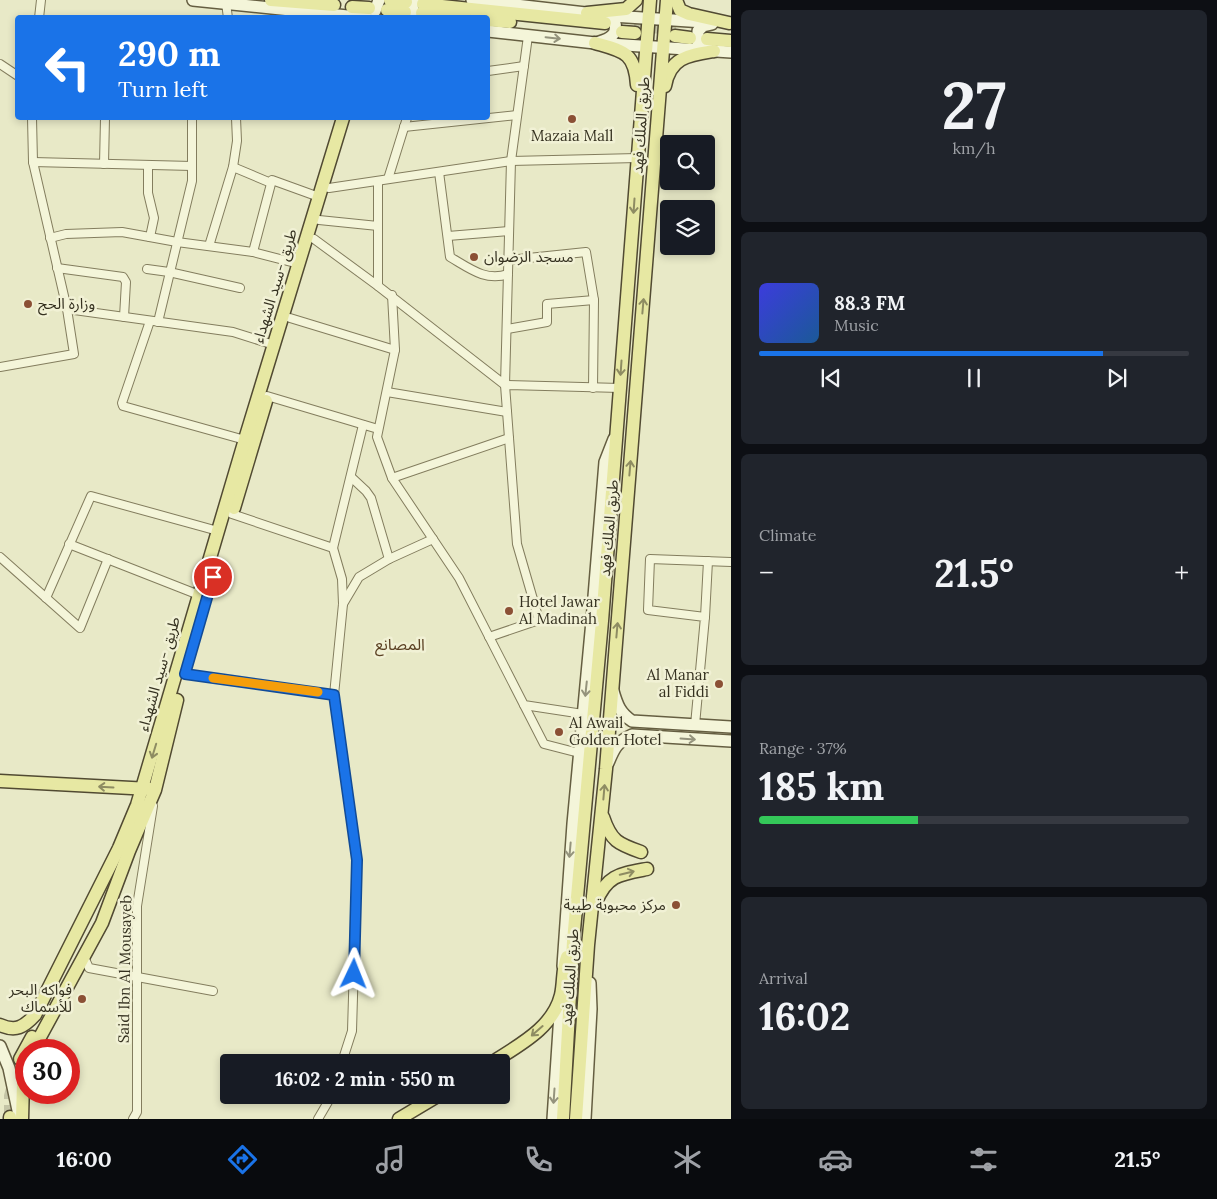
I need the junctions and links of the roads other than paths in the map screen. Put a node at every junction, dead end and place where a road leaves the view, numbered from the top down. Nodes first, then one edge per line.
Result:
1 (41, 0) edge
2 (194, 0) edge
3 (271, 0) edge
4 (472, 0) edge
5 (636, 0) edge
6 (650, 0) edge
7 (667, 0) edge
8 (676, 0) edge
9 (226, 3) junction
10 (350, 4) edge
11 (414, 8) edge
12 (379, 9) edge
13 (335, 12) edge
14 (589, 13) junction
15 (39, 15) edge
16 (228, 15) edge
17 (450, 15) edge
18 (484, 15) edge
19 (490, 16) edge
20 (648, 18) junction
21 (665, 19) junction
22 (490, 20) edge
23 (727, 25) edge
24 (490, 31) edge
25 (676, 33) tunnel mouth
26 (691, 34) tunnel mouth
27 (528, 36) junction
28 (731, 41) edge
29 (594, 43) junction
30 (646, 46) junction
31 (662, 48) junction
32 (714, 51) junction
33 (731, 52) edge
34 (0, 64) edge
35 (524, 66) junction
36 (490, 71) edge
37 (15, 74) edge
38 (517, 115) junction
39 (490, 118) edge
40 (32, 120) edge
41 (105, 120) edge
42 (192, 120) edge
43 (236, 120) edge
44 (342, 120) edge
45 (349, 120) edge
46 (406, 120) edge
47 (470, 120) edge
48 (404, 127) junction
49 (639, 135) junction
50 (656, 138) junction
51 (638, 158) junction
52 (511, 161) junction
53 (33, 162) junction
54 (104, 164) junction
55 (148, 165) junction
56 (192, 166) junction
57 (233, 167) junction
58 (439, 172) junction
59 (388, 179) junction
60 (378, 181) junction
61 (271, 183) junction
62 (329, 188) junction
63 (319, 197) junction
64 (320, 220) junction
65 (378, 226) junction
66 (509, 231) junction
67 (448, 236) junction
68 (150, 237) junction
69 (50, 238) junction
70 (314, 239) junction
71 (177, 242) junction
72 (210, 246) junction
73 (253, 252) junction
74 (508, 260) junction
75 (299, 264) junction
76 (57, 268) junction
77 (147, 269) dead end
78 (169, 272) junction
79 (508, 274) junction
80 (378, 286) junction
81 (240, 288) dead end
82 (392, 295) junction
83 (594, 300) junction
84 (67, 309) junction
85 (124, 317) junction
86 (290, 318) junction
87 (154, 321) junction
88 (507, 329) junction
89 (274, 345) junction
90 (395, 350) junction
91 (0, 367) edge
92 (505, 385) junction
93 (593, 388) junction
94 (620, 388) junction
95 (387, 392) junction
96 (267, 396) junction
97 (507, 412) junction
98 (363, 425) junction
99 (378, 429) junction
100 (616, 433) junction
101 (509, 438) junction
102 (245, 440) junction
103 (351, 477) junction
104 (392, 478) junction
105 (232, 514) junction
106 (218, 531) junction
107 (433, 539) junction
108 (69, 544) junction
109 (333, 548) junction
110 (0, 556) edge
111 (108, 559) junction
112 (389, 559) junction
113 (708, 561) junction
114 (731, 562) edge
115 (199, 595) junction
116 (46, 598) junction
117 (343, 604) junction
118 (705, 617) junction
119 (539, 620) junction
120 (592, 621) junction
121 (490, 637) junction
122 (185, 674) junction
123 (612, 688) junction
124 (334, 695) junction
125 (524, 705) junction
126 (583, 714) junction
127 (696, 725) junction
128 (731, 727) edge
129 (731, 741) edge
130 (579, 753) junction
131 (606, 769) junction
132 (0, 781) edge
133 (142, 789) junction
134 (155, 790) junction
135 (602, 814) junction
136 (598, 850) junction
137 (129, 851) junction
138 (641, 852) dead end
139 (580, 857) junction
140 (596, 866) junction
141 (647, 869) dead end
142 (572, 892) junction
143 (592, 911) junction
144 (573, 941) junction
145 (588, 945) junction
146 (84, 958) junction
147 (563, 966) junction
148 (137, 976) junction
149 (213, 991) dead end
150 (561, 995) junction
151 (0, 1025) edge
152 (35, 1039) edge
153 (39, 1039) edge
154 (0, 1046) edge
155 (345, 1054) edge
156 (505, 1054) edge
157 (18, 1104) edge
158 (327, 1104) edge
159 (424, 1104) edge
160 (15, 1119) edge
161 (133, 1119) edge
162 (318, 1119) edge
163 (399, 1119) edge
164 (553, 1119) edge
165 (563, 1119) edge
166 (576, 1119) edge
167 (585, 1119) edge

1 - 15 street
2 - 9 street
3 - 13 main road
4 - 14 street
5 - 14 main road
6 - 20 main road, طريق الملك فهد
7 - 21 main road, طريق الملك فهد
8 - 23 main road
9 - 13 street
9 - 16 street
10 - 12 main road
10 - 13 street
11 - 12 main road
11 - 17 main road
11 - 18 main road
12 - 13 street
14 - 20 street
14 - 29 street
19 - 22 main road
20 - 21 street
20 - 30 main road, طريق الملك فهد
21 - 23 street
21 - 31 main road, طريق الملك فهد
23 - 28 main road
23 - 32 street
24 - 27 street
25 - 26 main road
27 -> 29 street
27 - 35 street
29 - 30 street
29 - 49 main road
30 - 31 street
30 - 49 main road, طريق الملك فهد
31 - 32 street
31 - 50 main road, طريق الملك فهد
32 - 33 street
32 - 50 main road
34 - 37 street
35 - 36 street
35 - 38 street
38 - 39 street
38 - 52 street
40 - 53 street
41 - 54 street
42 - 56 street
43 - 57 street
44 - 63 main road, طريق -سيد الشهداء
45 - 62 main road, طريق -سيد الشهداء
46 - 48 street
47 - 48 street
48 - 59 street
49 - 51 main road, طريق الملك فهد
123 -> 50 main road, طريق الملك فهد
51 - 52 street
51 -> 94 main road, طريق الملك فهد
52 - 58 street
52 - 66 street
53 - 54 street
53 - 69 street
54 - 55 street
55 - 56 street
55 - 68 street
56 - 71 street
57 - 61 street
57 - 72 street
58 - 59 street
58 - 67 street
59 - 60 street
60 - 62 street
60 - 65 street
61 - 63 street
61 - 73 street
62 - 64 main road, طريق -سيد الشهداء
63 - 75 main road, طريق -سيد الشهداء
64 - 65 street
64 - 70 main road, طريق -سيد الشهداء
65 - 80 street
66 - 67 street
66 - 74 street
67 - 79 street
68 - 69 street
68 - 71 street
69 - 76 street
70 - 80 street
70 - 86 main road, طريق -سيد الشهداء
71 - 72 street
71 - 78 street
72 - 73 street
73 - 75 street
74 - 79 street
74 - 83 street
75 - 89 main road, طريق -سيد الشهداء
76 - 84 street
76 - 85 street
77 - 78 street
78 - 81 street
78 - 87 street
79 - 88 street
80 - 82 street
82 - 90 street
82 - 92 street
83 - 88 street
83 - 93 street
84 - 85 street
84 - 91 street
85 - 87 street
86 - 90 street
86 - 96 main road, طريق -سيد الشهداء
87 - 89 street
87 - 102 street
88 - 92 street
89 - 102 main road, طريق -سيد الشهداء
90 - 95 street
92 - 93 street
92 - 97 street
93 - 94 street
94 - 100 main road, طريق الملك فهد
95 - 97 street
95 - 99 street
96 - 98 street
96 - 105 main road, طريق -سيد الشهداء
97 - 101 street
98 - 99 street
98 - 103 street
99 - 104 street
100 - 120 street
100 - 139 main road, طريق الملك فهد
101 - 104 street
101 - 119 street
102 - 106 main road, طريق -سيد الشهداء
103 - 109 street
103 - 112 street
104 - 107 street
105 - 109 street
105 - 122 main road, طريق -سيد الشهداء
106 - 108 street
106 - 115 main road, طريق -سيد الشهداء
107 - 112 street
107 - 121 street
108 - 111 street
108 - 116 street
109 - 117 street
110 - 116 street
111 - 115 street
111 - 116 street
112 - 117 street
113 - 114 street
113 - 118 street
113 - 118 street
115 -> 133 main road, طريق -سيد الشهداء
117 - 124 street
118 - 127 street
119 - 120 street
119 - 121 street
120 -> 126 street
121 - 125 street
122 - 124 street
122 - 134 main road, طريق -سيد الشهداء
123 - 127 street
123 - 131 main road, طريق الملك فهد
124 - 155 street
125 - 126 street
125 - 130 street
126 - 130 street
127 - 128 street
131 -> 129 street
130 -> 142 street
135 -> 131 main road, طريق الملك فهد
133 -> 132 main road
133 - 134 main road
133 - 151 main road, طريق -سيد الشهداء
134 - 137 main road, طريق -سيد الشهداء
134 - 148 street, Said Ibn Al Mousayeb
135 - 136 main road, طريق الملك فهد
135 - 138 main road
136 - 139 main road
136 - 140 main road, طريق الملك فهد
137 - 146 main road, طريق -سيد الشهداء
137 - 152 main road
139 - 140 main road
139 - 142 main road, طريق الملك فهد
140 - 143 main road, طريق الملك فهد
143 -> 141 main road
142 - 144 main road, طريق الملك فهد
142 - 147 street
143 - 145 main road, طريق الملك فهد
144 - 147 main road
144 - 165 main road, طريق الملك فهد
145 - 166 main road, طريق الملك فهد
145 - 167 street
146 - 148 street
146 - 153 main road, طريق -سيد الشهداء
147 - 150 main road
148 - 149 street
148 - 161 street, Said Ibn Al Mousayeb
150 -> 156 main road
150 -> 164 street
154 - 160 street
157 - 160 main road
158 - 162 street
159 - 163 main road

